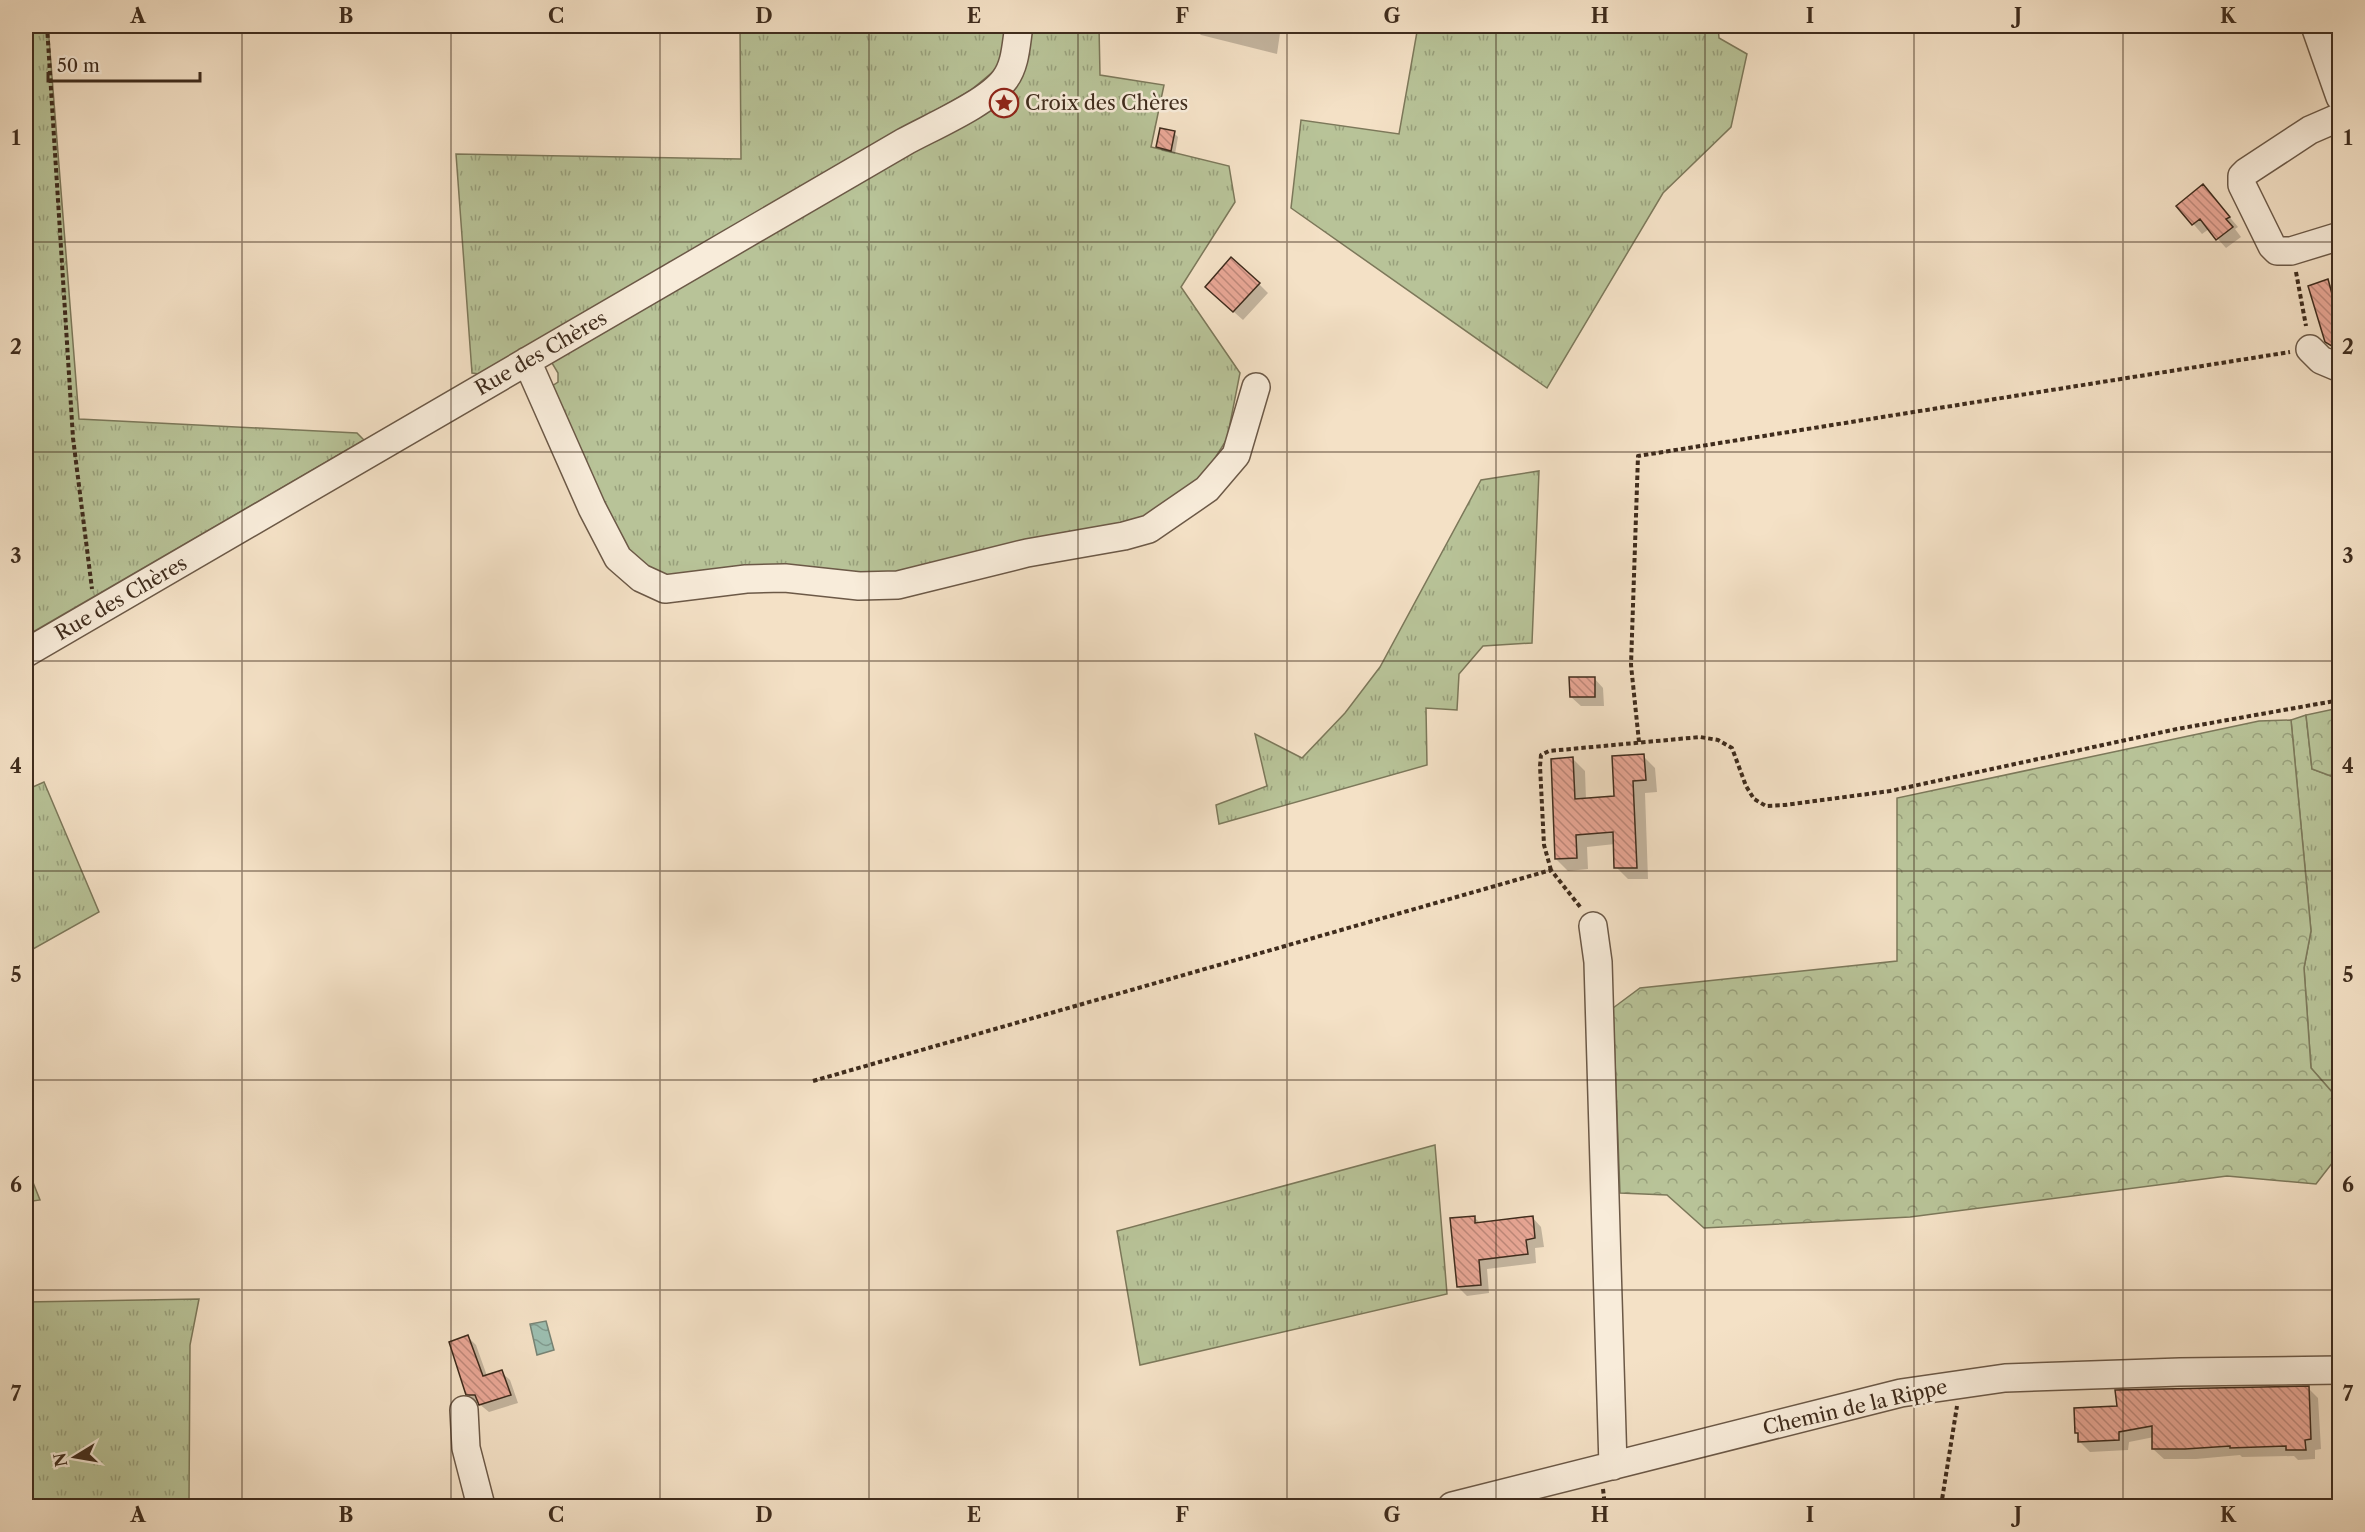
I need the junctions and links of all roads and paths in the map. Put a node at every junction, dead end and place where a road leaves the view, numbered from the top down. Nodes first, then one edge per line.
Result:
1 (48, 26) edge
2 (1019, 26) edge
3 (2315, 26) edge
4 (2340, 98) edge
5 (2340, 117) edge
6 (2340, 236) edge
7 (2291, 250) junction
8 (2310, 349) junction
9 (527, 361) junction
10 (2340, 368) edge
11 (1256, 387) dead end
12 (96, 613) junction
13 (26, 653) edge
14 (2340, 700) edge
15 (1638, 742) junction
16 (1551, 870) junction
17 (1593, 926) joint
18 (813, 1081) dead end
19 (2340, 1370) edge
20 (1969, 1382) junction
21 (464, 1410) dead end
22 (1613, 1466) junction
23 (481, 1506) edge
24 (1452, 1506) edge
25 (1941, 1506) edge

1 - 12 path
2 - 9 street, Rue des Chères
3 - 4 street
5 - 7 street
6 - 7 street
7 - 8 path
8 - 10 street
8 - 15 path
9 - 11 street
9 - 12 street, Rue des Chères
12 - 13 street, Rue des Chères
14 - 15 path
15 - 16 path
16 - 17 path
16 - 18 path
17 - 22 street
19 - 20 street, Chemin de la Rippe
20 - 22 street, Chemin de la Rippe
20 - 25 path
21 - 23 street
22 - 24 street, Chemin de la Rippe

